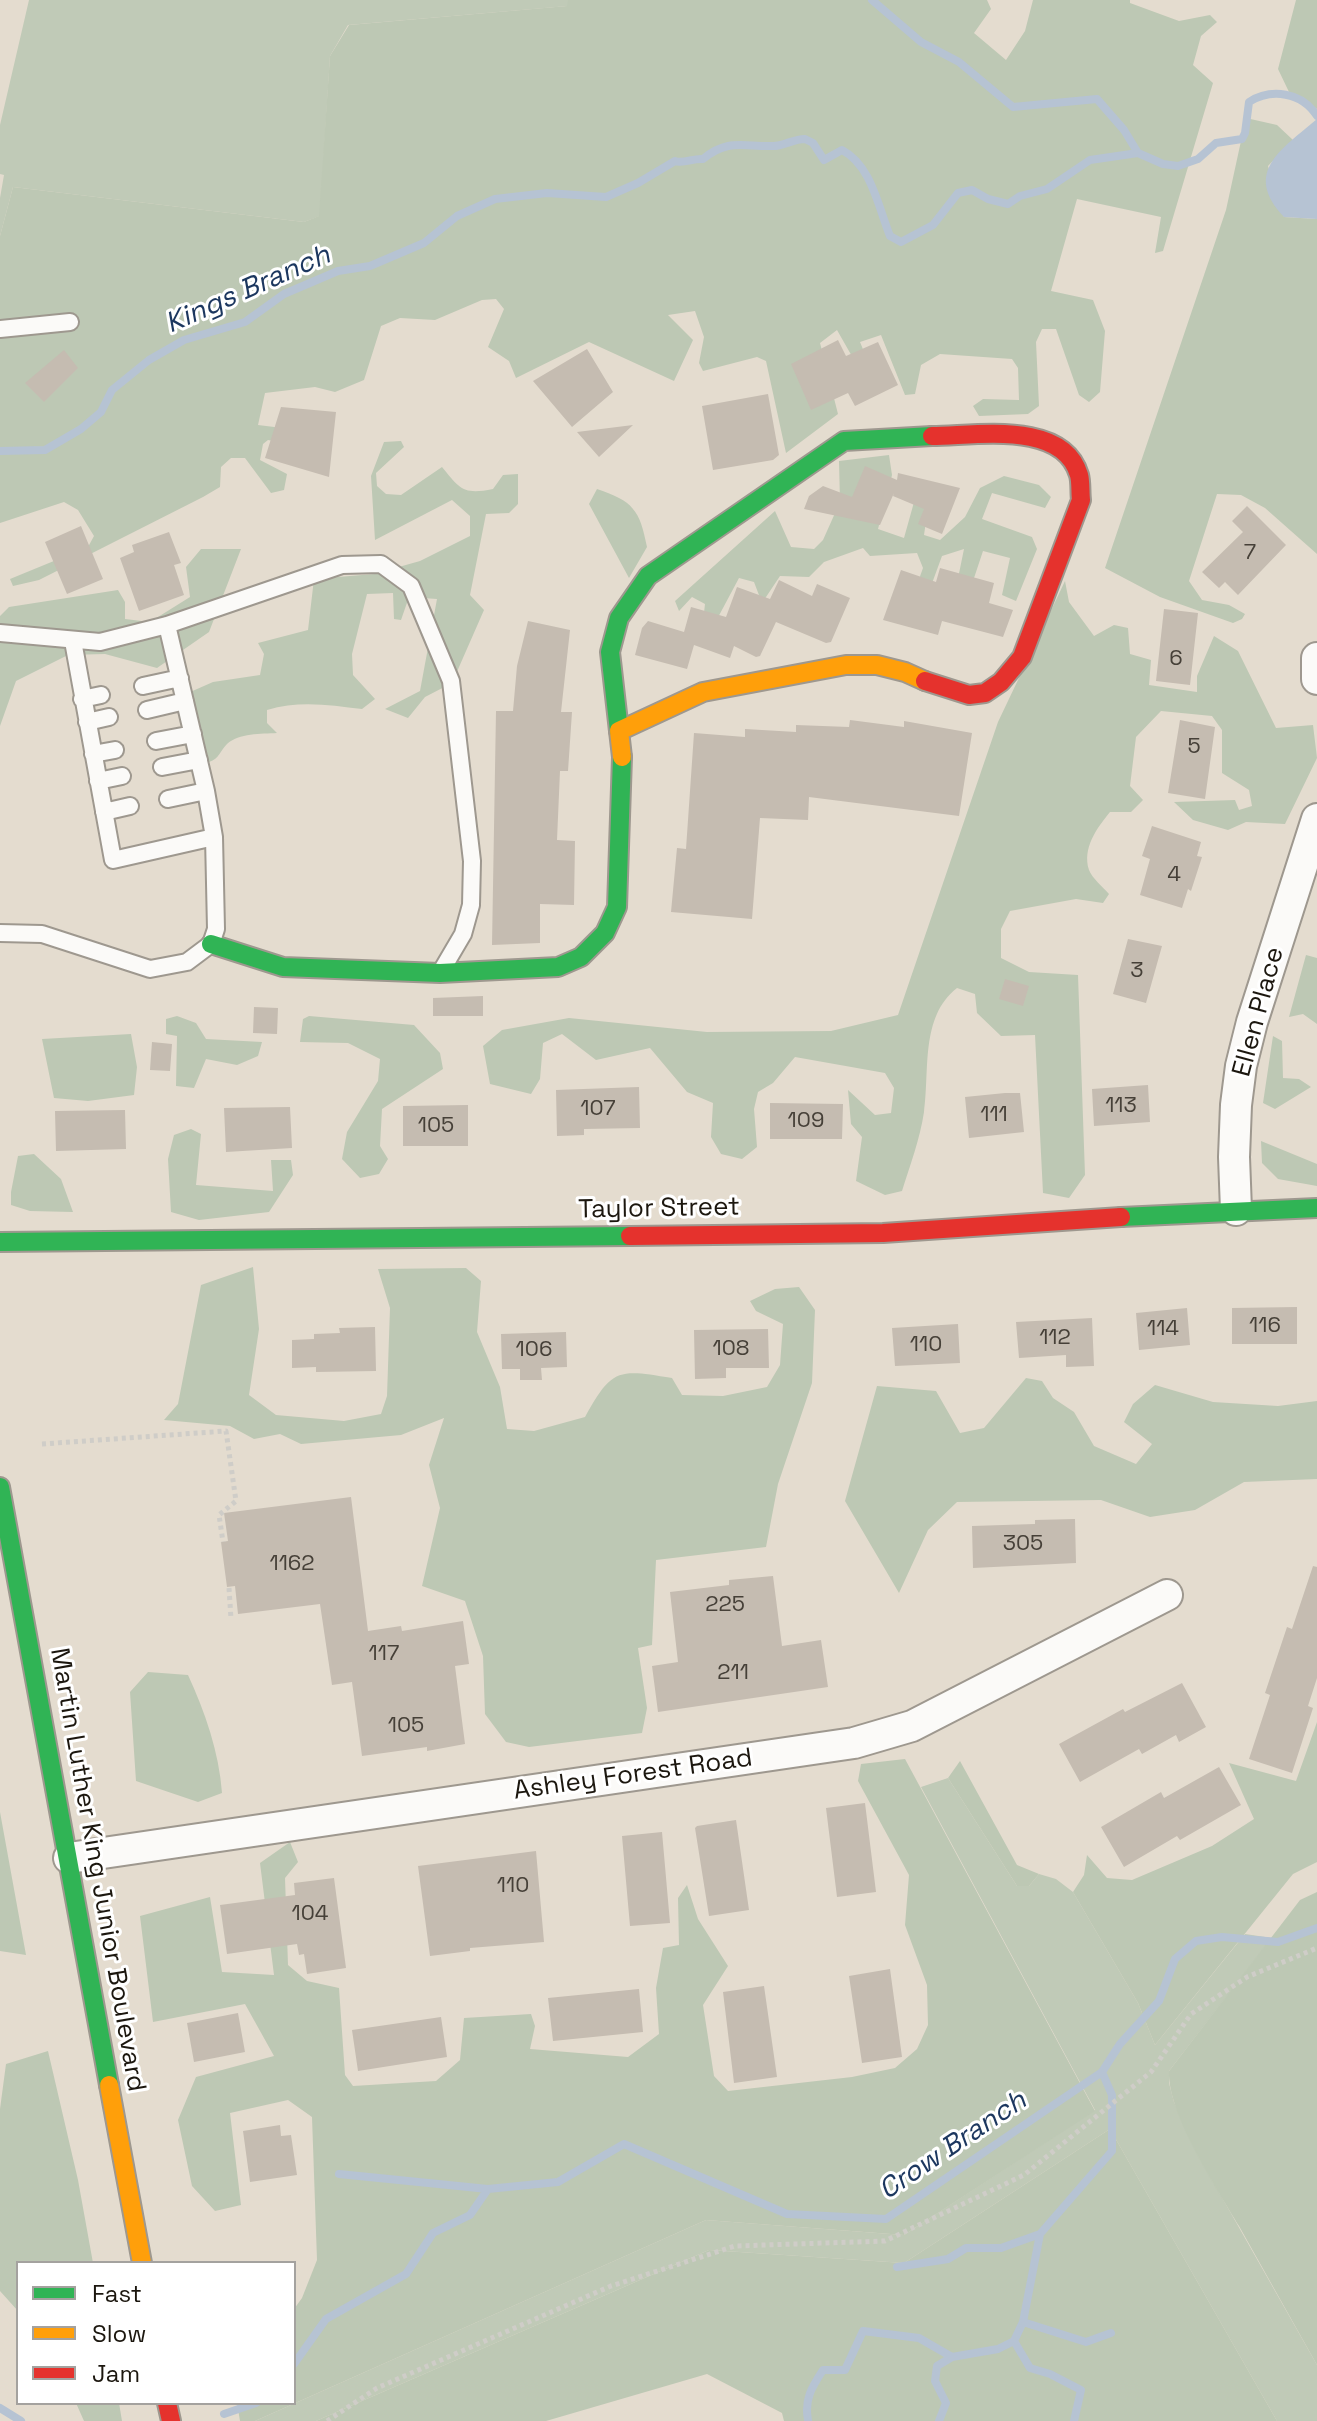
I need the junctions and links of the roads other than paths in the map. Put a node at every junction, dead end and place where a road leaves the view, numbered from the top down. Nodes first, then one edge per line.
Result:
1 (70, 322) dead end
2 (0, 329) edge
3 (167, 625) junction
4 (0, 633) edge
5 (73, 641) junction
6 (1317, 658) edge
7 (180, 678) junction
8 (1317, 679) edge
9 (143, 686) dead end
10 (101, 695) dead end
11 (82, 699) junction
12 (185, 701) junction
13 (147, 710) dead end
14 (109, 717) dead end
15 (87, 722) junction
16 (619, 731) junction
17 (193, 734) junction
18 (156, 741) dead end
19 (115, 750) dead end
20 (93, 754) junction
21 (199, 760) junction
22 (162, 767) dead end
23 (122, 776) dead end
24 (98, 781) junction
25 (206, 791) junction
26 (168, 799) dead end
27 (130, 806) dead end
28 (104, 812) junction
29 (1317, 819) edge
30 (214, 837) junction
31 (0, 933) edge
32 (211, 944) junction
33 (440, 973) junction
34 (1317, 1208) edge
35 (1236, 1210) junction
36 (0, 1242) edge
37 (0, 1487) edge
38 (1167, 1595) dead end
39 (69, 1858) junction
40 (142, 2261) edge

1 - 2 lane
3 - 5 lane
3 - 7 lane
3 - 33 lane
4 - 5 lane
5 - 11 lane
6 - 8 street
7 - 9 lane
7 - 12 lane
10 - 11 lane
11 - 15 lane
12 - 13 lane
12 - 17 lane
14 - 15 lane
15 - 20 lane
16 - 16 street
16 - 33 street
17 - 18 lane
17 - 21 lane
19 - 20 lane
20 - 24 lane
21 - 22 lane
21 - 25 lane
23 - 24 lane
24 - 28 lane
25 - 26 lane
25 - 30 lane
27 - 28 lane
28 - 30 lane
29 - 35 street, Ellen Place
30 - 32 lane
31 - 32 lane
32 - 33 street
34 - 35 street, Taylor Street
35 - 36 street, Taylor Street
37 - 39 street, Martin Luther King Junior Boulevard
38 - 39 street, Ashley Forest Road
39 - 40 street, Martin Luther King Junior Boulevard

